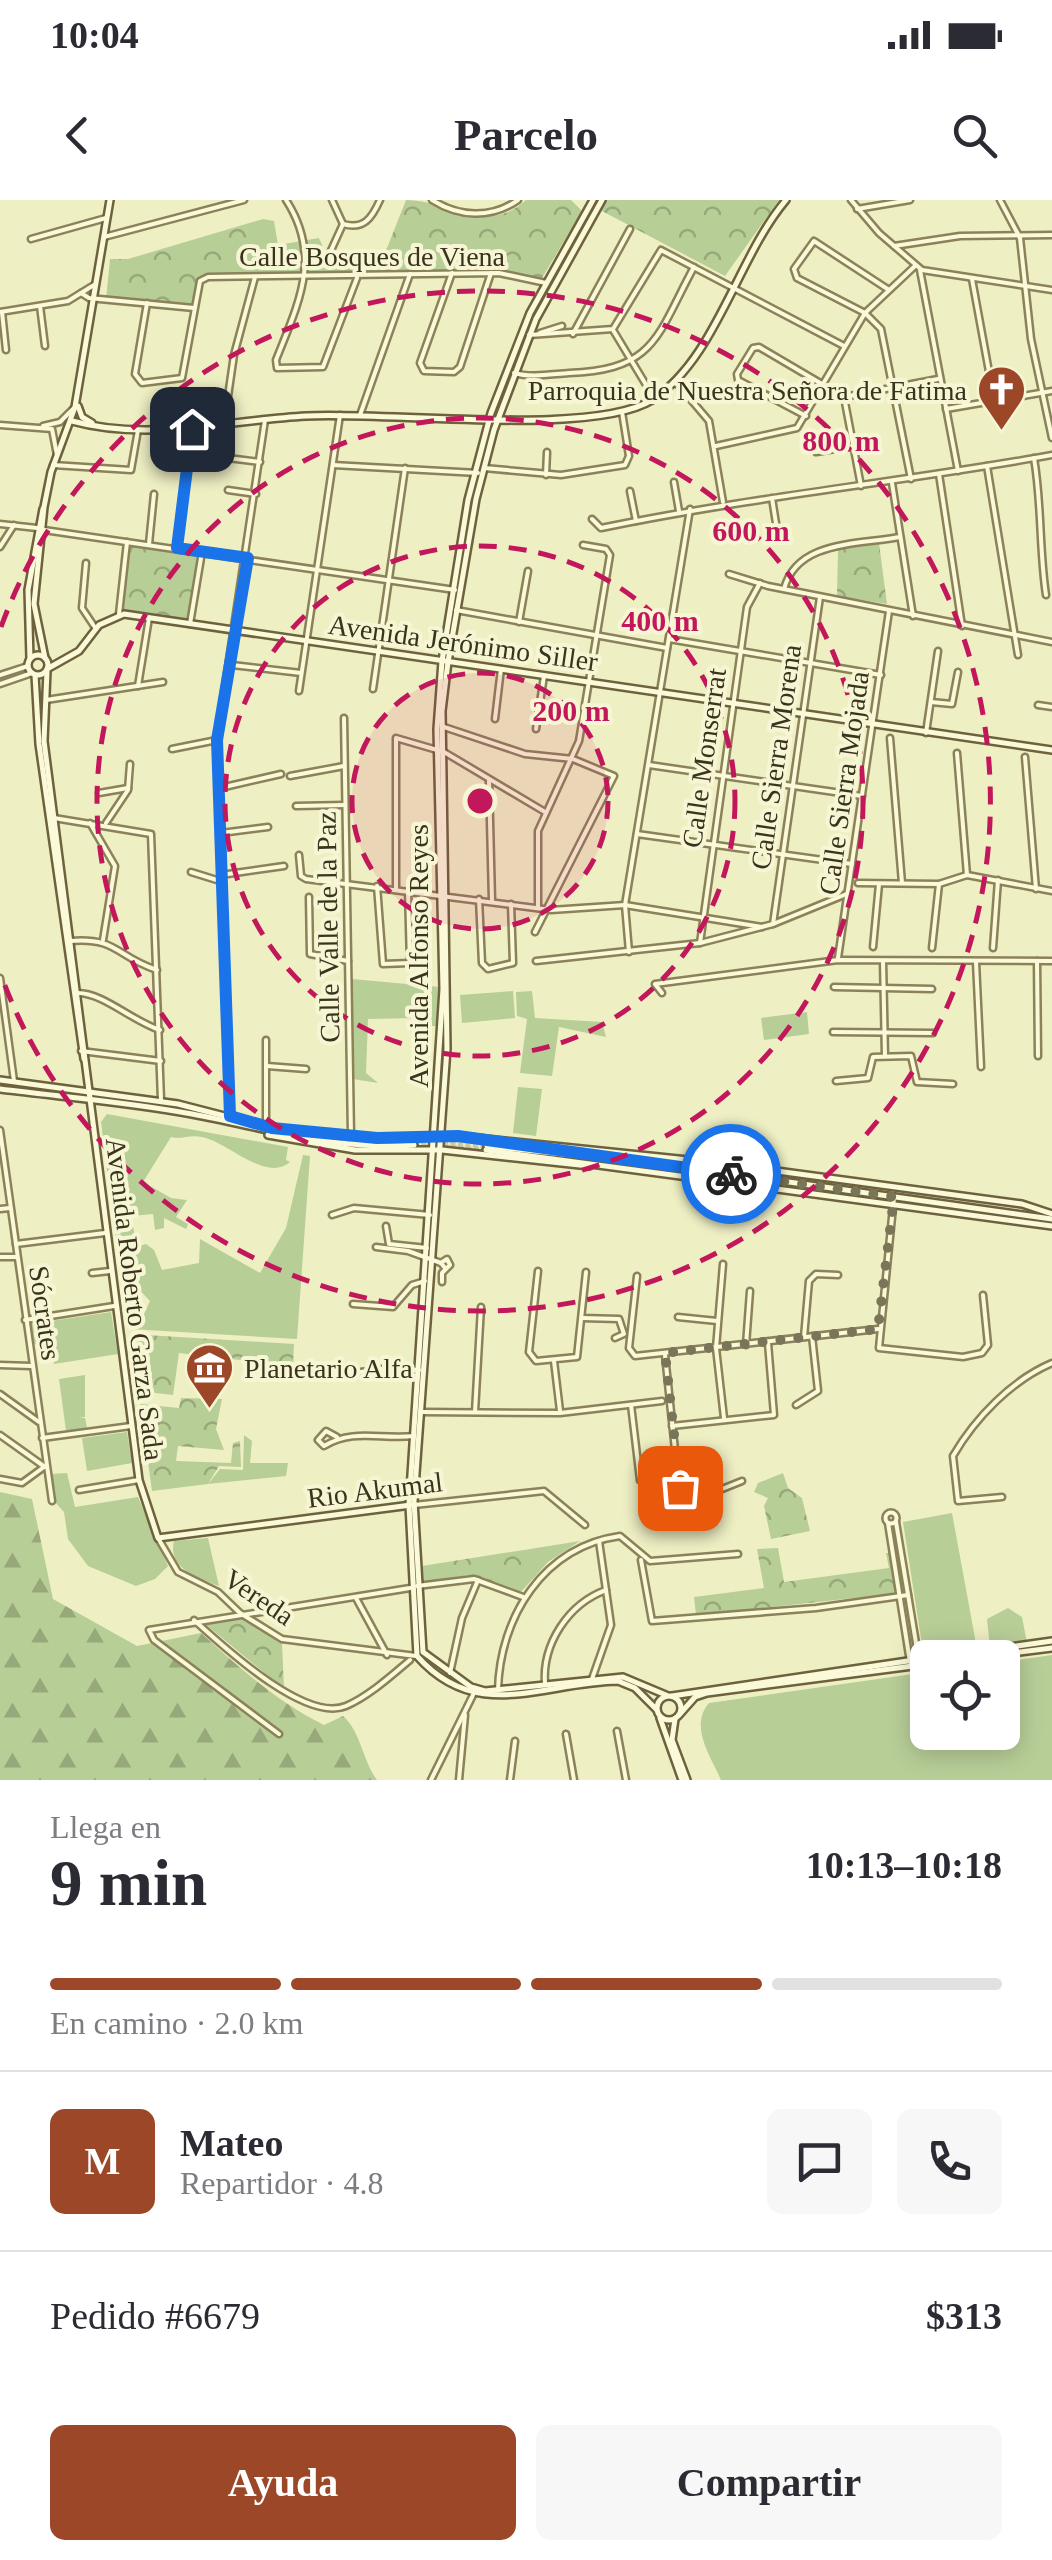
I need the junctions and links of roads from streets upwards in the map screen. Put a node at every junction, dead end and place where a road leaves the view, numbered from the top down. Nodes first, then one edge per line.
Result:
1 (110, 200) edge
2 (244, 200) edge
3 (286, 200) edge
4 (332, 200) edge
5 (380, 200) edge
6 (432, 200) edge
7 (518, 200) edge
8 (593, 200) edge
9 (602, 200) edge
10 (786, 200) edge
11 (851, 200) edge
12 (910, 200) edge
13 (1000, 200) edge
14 (857, 209) junction
15 (106, 218) junction
16 (343, 224) junction
17 (630, 228) dead end
18 (1019, 235) junction
19 (1052, 235) edge
20 (104, 237) junction
21 (31, 239) dead end
22 (894, 246) junction
23 (328, 257) dead end
24 (694, 266) junction
25 (918, 268) junction
26 (452, 273) junction
27 (491, 273) junction
28 (410, 274) junction
29 (307, 276) junction
30 (358, 276) junction
31 (255, 277) junction
32 (972, 279) junction
33 (546, 283) junction
34 (98, 284) junction
35 (733, 286) junction
36 (1025, 288) junction
37 (889, 290) junction
38 (1052, 290) edge
39 (81, 293) junction
40 (95, 298) junction
41 (147, 303) junction
42 (40, 306) junction
43 (195, 308) junction
44 (1, 312) edge
45 (865, 313) junction
46 (562, 326) dead end
47 (613, 330) junction
48 (573, 334) junction
49 (532, 335) junction
50 (45, 346) dead end
51 (844, 346) junction
52 (6, 350) dead end
53 (633, 362) junction
54 (514, 372) junction
55 (940, 378) junction
56 (675, 382) junction
57 (824, 382) junction
58 (892, 388) junction
59 (1052, 390) edge
60 (1042, 392) junction
61 (844, 397) junction
62 (654, 398) junction
63 (994, 399) junction
64 (76, 404) junction
65 (493, 406) junction
66 (502, 406) junction
67 (946, 408) junction
68 (622, 412) junction
69 (340, 415) junction
70 (360, 415) junction
71 (806, 416) junction
72 (474, 418) junction
73 (490, 419) junction
74 (498, 419) junction
75 (521, 419) junction
76 (266, 420) junction
77 (72, 422) junction
78 (95, 424) junction
79 (224, 424) junction
80 (0, 425) edge
81 (39, 426) junction
82 (138, 428) junction
83 (192, 429) junction
84 (1052, 438) edge
85 (716, 446) junction
86 (854, 446) junction
87 (547, 452) dead end
88 (816, 452) dead end
89 (1052, 455) edge
90 (57, 456) junction
91 (228, 458) dead end
92 (1034, 458) junction
93 (260, 462) junction
94 (333, 464) junction
95 (53, 465) junction
96 (986, 466) junction
97 (405, 468) junction
98 (474, 471) junction
99 (958, 471) junction
100 (483, 472) junction
101 (939, 474) junction
102 (546, 475) junction
103 (911, 479) junction
104 (674, 482) dead end
105 (892, 483) junction
106 (861, 488) junction
107 (228, 490) dead end
108 (630, 491) dead end
109 (154, 494) dead end
110 (256, 494) junction
111 (772, 498) junction
112 (723, 504) junction
113 (690, 509) junction
114 (679, 511) junction
115 (592, 518) dead end
116 (636, 521) junction
117 (0, 524) edge
118 (14, 525) junction
119 (40, 529) junction
120 (778, 536) dead end
121 (900, 537) junction
122 (127, 542) junction
123 (149, 545) junction
124 (583, 545) dead end
125 (0, 547) edge
126 (177, 548) junction
127 (202, 552) junction
128 (248, 558) junction
129 (86, 563) dead end
130 (317, 570) junction
131 (528, 571) dead end
132 (730, 574) dead end
133 (389, 579) junction
134 (760, 583) junction
135 (784, 590) junction
136 (458, 591) junction
137 (1046, 595) dead end
138 (820, 596) junction
139 (454, 610) junction
140 (889, 611) junction
141 (119, 614) junction
142 (914, 616) junction
143 (149, 618) junction
144 (519, 622) junction
145 (190, 624) junction
146 (962, 626) junction
147 (96, 629) junction
148 (236, 630) junction
149 (595, 636) junction
150 (1015, 637) junction
151 (669, 639) junction
152 (306, 640) junction
153 (1052, 642) edge
154 (667, 648) junction
155 (378, 651) junction
156 (740, 651) junction
157 (938, 651) dead end
158 (1018, 655) dead end
159 (46, 660) junction
160 (63, 660) junction
161 (445, 661) junction
162 (29, 663) junction
163 (231, 664) junction
164 (810, 664) junction
165 (501, 669) junction
166 (47, 670) junction
167 (958, 672) dead end
168 (301, 673) junction
169 (34, 674) junction
170 (0, 676) edge
171 (544, 676) junction
172 (880, 676) junction
173 (163, 682) dead end
174 (589, 682) junction
175 (0, 684) edge
176 (138, 686) junction
177 (373, 689) dead end
178 (299, 691) dead end
179 (36, 693) junction
180 (660, 693) junction
181 (931, 702) junction
182 (732, 703) junction
183 (46, 704) junction
184 (1038, 705) dead end
185 (1052, 707) edge
186 (802, 714) junction
187 (344, 718) dead end
188 (495, 719) dead end
189 (442, 726) junction
190 (873, 726) junction
191 (38, 729) junction
192 (536, 729) dead end
193 (926, 733) junction
194 (890, 738) dead end
195 (217, 740) junction
196 (172, 749) dead end
197 (1052, 750) edge
198 (441, 751) junction
199 (46, 752) junction
200 (957, 753) dead end
201 (1025, 756) dead end
202 (573, 760) junction
203 (130, 764) dead end
204 (648, 765) junction
205 (344, 766) junction
206 (281, 774) dead end
207 (722, 775) junction
208 (290, 776) dead end
209 (44, 777) junction
210 (489, 780) junction
211 (792, 785) junction
212 (128, 788) junction
213 (220, 788) junction
214 (99, 793) dead end
215 (863, 796) junction
216 (345, 805) junction
217 (296, 806) dead end
218 (546, 813) junction
219 (54, 818) junction
220 (90, 823) junction
221 (106, 823) junction
222 (268, 827) dead end
223 (221, 833) junction
224 (637, 834) junction
225 (711, 845) junction
226 (299, 855) dead end
227 (782, 856) junction
228 (852, 864) junction
229 (284, 866) dead end
230 (190, 872) dead end
231 (967, 874) junction
232 (221, 878) junction
233 (998, 880) junction
234 (345, 882) junction
235 (858, 883) dead end
236 (879, 884) junction
237 (902, 884) junction
238 (939, 884) junction
239 (376, 886) junction
240 (396, 888) junction
241 (1036, 889) junction
242 (408, 890) junction
243 (1052, 891) edge
244 (848, 893) junction
245 (444, 895) junction
246 (309, 897) dead end
247 (479, 900) junction
248 (492, 901) junction
249 (511, 904) junction
250 (626, 905) junction
251 (538, 908) junction
252 (550, 910) junction
253 (701, 916) junction
254 (773, 924) junction
255 (762, 927) junction
256 (536, 932) dead end
257 (103, 940) junction
258 (68, 941) junction
259 (700, 943) junction
260 (873, 947) dead end
261 (932, 948) dead end
262 (994, 948) dead end
263 (630, 952) junction
264 (838, 960) junction
265 (1037, 960) junction
266 (536, 961) dead end
267 (882, 961) junction
268 (976, 961) junction
269 (1052, 961) edge
270 (348, 962) junction
271 (157, 970) junction
272 (0, 978) edge
273 (834, 987) dead end
274 (883, 988) junction
275 (932, 990) dead end
276 (78, 993) junction
277 (662, 994) dead end
278 (1, 996) edge
279 (160, 1030) junction
280 (884, 1031) junction
281 (833, 1032) dead end
282 (933, 1033) dead end
283 (266, 1040) dead end
284 (83, 1051) junction
285 (885, 1056) junction
286 (1038, 1056) dead end
287 (161, 1061) junction
288 (266, 1066) junction
289 (981, 1067) dead end
290 (306, 1069) dead end
291 (0, 1080) edge
292 (14, 1081) junction
293 (836, 1081) dead end
294 (953, 1084) dead end
295 (0, 1089) edge
296 (88, 1091) junction
297 (89, 1100) junction
298 (161, 1101) junction
299 (230, 1116) junction
300 (442, 1120) junction
301 (0, 1130) edge
302 (268, 1130) junction
303 (437, 1135) junction
304 (351, 1136) junction
305 (458, 1136) junction
306 (472, 1137) junction
307 (417, 1145) junction
308 (578, 1150) junction
309 (435, 1152) junction
310 (472, 1154) junction
311 (607, 1159) junction
312 (717, 1163) junction
313 (598, 1165) junction
314 (785, 1172) junction
315 (741, 1175) junction
316 (814, 1176) junction
317 (775, 1180) junction
318 (830, 1187) junction
319 (906, 1188) junction
320 (893, 1201) junction
321 (1022, 1204) junction
322 (10, 1208) junction
323 (0, 1209) edge
324 (332, 1214) dead end
325 (431, 1215) junction
326 (1032, 1217) junction
327 (1051, 1222) edge
328 (386, 1226) dead end
329 (106, 1233) junction
330 (16, 1244) junction
331 (376, 1247) dead end
332 (429, 1249) junction
333 (17, 1257) junction
334 (0, 1258) edge
335 (429, 1261) junction
336 (723, 1264) dead end
337 (110, 1271) junction
338 (538, 1271) dead end
339 (586, 1272) dead end
340 (92, 1273) dead end
341 (838, 1275) dead end
342 (637, 1276) dead end
343 (427, 1281) junction
344 (442, 1282) dead end
345 (750, 1291) dead end
346 (983, 1295) dead end
347 (353, 1304) dead end
348 (115, 1306) junction
349 (481, 1307) dead end
350 (678, 1317) dead end
351 (582, 1318) junction
352 (25, 1320) junction
353 (718, 1321) junction
354 (878, 1329) junction
355 (812, 1336) junction
356 (804, 1337) junction
357 (615, 1338) dead end
358 (768, 1342) junction
359 (746, 1344) junction
360 (716, 1348) junction
361 (665, 1353) junction
362 (554, 1361) junction
363 (1052, 1363) edge
364 (0, 1365) edge
365 (32, 1366) junction
366 (422, 1370) junction
367 (325, 1377) dead end
368 (0, 1394) edge
369 (662, 1402) dead end
370 (796, 1405) dead end
371 (632, 1406) junction
372 (418, 1412) junction
373 (474, 1412) junction
374 (560, 1413) junction
375 (725, 1420) junction
376 (39, 1422) junction
377 (131, 1426) junction
378 (672, 1426) junction
379 (0, 1435) edge
380 (416, 1436) junction
381 (338, 1437) junction
382 (41, 1438) junction
383 (45, 1467) junction
384 (0, 1479) edge
385 (138, 1480) junction
386 (742, 1480) dead end
387 (667, 1481) dead end
388 (79, 1490) dead end
389 (414, 1491) junction
390 (1002, 1497) dead end
391 (52, 1501) dead end
392 (422, 1504) junction
393 (411, 1505) junction
394 (896, 1522) junction
395 (888, 1523) junction
396 (586, 1526) dead end
397 (155, 1529) junction
398 (174, 1535) junction
399 (158, 1538) junction
400 (599, 1542) junction
401 (738, 1554) dead end
402 (641, 1557) junction
403 (478, 1580) junction
404 (412, 1586) junction
405 (606, 1589) junction
406 (908, 1595) junction
407 (356, 1596) junction
408 (901, 1596) junction
409 (524, 1598) junction
410 (240, 1612) junction
411 (194, 1620) junction
412 (920, 1640) edge
413 (1052, 1645) edge
414 (1020, 1649) edge
415 (1020, 1650) edge
416 (387, 1655) junction
417 (412, 1659) junction
418 (910, 1663) junction
419 (450, 1673) junction
420 (592, 1679) junction
421 (545, 1684) junction
422 (498, 1690) junction
423 (682, 1692) junction
424 (657, 1693) junction
425 (474, 1695) junction
426 (669, 1696) junction
427 (658, 1712) junction
428 (465, 1714) junction
429 (677, 1716) junction
430 (456, 1725) junction
431 (464, 1728) junction
432 (617, 1731) dead end
433 (278, 1734) dead end
434 (566, 1734) dead end
435 (515, 1742) dead end
436 (431, 1780) edge
437 (459, 1780) edge
438 (510, 1780) edge
439 (574, 1780) edge
440 (626, 1780) edge
441 (685, 1780) edge

1 - 15 street
2 - 20 street
3 - 29 street
4 - 16 street
5 - 16 street
6 - 7 street
8 - 33 street, Avenida Alfonso Reyes
9 - 49 street, Avenida Alfonso Reyes
10 - 35 street
11 - 14 street
12 - 14 street
13 - 18 street
14 - 22 street
15 - 20 street
15 - 21 street
16 - 23 street
17 - 48 street
18 - 19 street
18 - 22 street
18 - 36 street
20 - 34 street
22 - 25 street
24 - 35 street
24 - 47 street
24 - 53 street
25 - 32 street
25 - 37 street
25 - 55 street
26 - 27 street, Calle Bosques de Viena
26 - 27 street
26 - 28 street, Calle Bosques de Viena
27 - 33 street, Calle Bosques de Viena
28 - 30 street, Calle Bosques de Viena
28 - 70 street
29 - 30 street, Calle Bosques de Viena
29 - 30 street
29 - 31 street, Calle Bosques de Viena
31 - 43 street, Calle Bosques de Viena
31 - 79 street
32 - 36 street
32 - 63 street
33 - 65 street, Avenida Alfonso Reyes
34 - 39 street
34 - 40 street
35 - 51 street
35 - 56 street
36 - 38 street
36 - 60 street
37 - 45 street
37 - 45 street
39 - 40 street
39 - 42 street
40 - 41 street
40 - 64 street
41 - 43 street
41 - 43 street
42 - 44 street
42 - 50 street
44 - 52 street
45 - 51 street
45 - 58 street
46 - 49 street
47 - 48 street
47 - 53 street
48 - 49 street
49 - 54 street, Avenida Alfonso Reyes
51 - 57 street
53 - 54 street
53 - 62 street
54 - 66 street, Avenida Alfonso Reyes
55 - 58 street
55 - 67 street
56 - 62 street
56 - 85 street
57 - 61 street
57 - 71 street
57 - 71 street
58 - 61 street
58 - 103 street
59 - 60 street
60 - 63 street
60 - 84 street
61 - 86 street
62 - 68 street
63 - 67 street
64 - 77 street
64 - 78 street
64 - 81 street
65 - 72 street
65 - 73 street, Avenida Alfonso Reyes
66 - 74 street, Avenida Alfonso Reyes
66 - 75 street
67 - 99 street
68 - 75 street
68 - 102 street
69 - 70 street
69 - 76 street
69 - 94 street
70 - 72 street
71 - 85 street
72 - 73 street
73 - 74 street
73 - 98 street, Avenida Alfonso Reyes
74 - 75 street
74 - 100 street, Avenida Alfonso Reyes
76 - 79 street
76 - 93 street
77 - 78 street
77 - 90 street
78 - 82 street
79 - 83 street
80 - 81 street
81 - 90 street
82 - 83 street
82 - 95 street
83 - 126 street
85 - 112 street
86 - 88 street
86 - 106 street
87 - 102 street
89 - 92 street
90 - 95 street
91 - 93 street
92 - 96 street
92 - 137 street
93 - 110 street
94 - 97 street
94 - 130 street
95 - 119 street
96 - 99 street
96 - 150 street
97 - 98 street
97 - 133 street
98 - 100 street
98 - 136 street, Avenida Alfonso Reyes
99 - 101 street
100 - 102 street
100 - 136 street, Avenida Alfonso Reyes
101 - 103 street
101 - 146 street
103 - 105 street
104 - 114 street
105 - 106 street
105 - 121 street
106 - 111 street
107 - 110 street
108 - 116 street
109 - 123 street
110 - 128 street
111 - 112 street
111 - 120 street
112 - 113 street
113 - 114 street
113 - 151 street
114 - 116 street
115 - 116 street
117 - 118 street
118 - 119 street
118 - 125 street
119 - 122 street
119 - 159 street
119 - 162 street
121 - 135 street
121 - 142 street
122 - 123 street
122 - 141 street
123 - 126 street
124 - 149 street
126 - 127 street
127 - 128 street
127 - 145 street
128 - 130 street
128 - 148 street
129 - 147 street
130 - 133 street
130 - 152 street
131 - 144 street
132 - 134 street
133 - 136 street
133 - 155 street
134 - 135 street
134 - 156 street, Calle Monserrat
135 - 138 street
136 - 139 street, Avenida Alfonso Reyes
138 - 140 street
138 - 164 street, Calle Sierra Morena
139 - 144 street
139 - 161 street, Avenida Alfonso Reyes
140 - 142 street
140 - 172 street, Calle Sierra Mojada
141 - 143 street, Avenida Jerónimo Siller
141 - 147 street
142 - 146 street
143 - 145 street, Avenida Jerónimo Siller
143 - 176 street
144 - 149 street
145 - 148 street, Avenida Jerónimo Siller
146 - 150 street
147 - 160 street
148 - 152 street, Avenida Jerónimo Siller
148 - 163 street
149 - 154 street
149 - 174 street
150 - 153 street
150 - 158 street
151 - 154 street
151 - 156 street
152 - 155 street, Avenida Jerónimo Siller
152 - 168 street
154 - 180 street
155 - 161 street, Avenida Jerónimo Siller
155 - 177 street
156 - 164 street
156 - 182 street, Calle Monserrat
157 - 181 street
159 - 160 street
159 - 162 street
159 - 166 street, Avenida Roberto Garza Sada
160 - 166 street
161 - 165 street, Avenida Jerónimo Siller
161 - 189 street, Avenida Alfonso Reyes
161 - 198 street, Avenida Alfonso Reyes
162 - 169 street
162 - 170 street
163 - 168 street
163 - 195 street
164 - 172 street
164 - 186 street, Calle Sierra Morena
165 - 171 street, Avenida Jerónimo Siller
165 - 188 street
166 - 169 street
166 - 183 street, Avenida Roberto Garza Sada
167 - 181 street
168 - 178 street
169 - 175 street
169 - 179 street, Avenida Roberto Garza Sada
171 - 174 street, Avenida Jerónimo Siller
171 - 192 street
172 - 190 street, Calle Sierra Mojada
173 - 176 street
174 - 180 street, Avenida Jerónimo Siller
174 - 202 street
176 - 183 street
179 - 183 street
179 - 191 street, Avenida Roberto Garza Sada
180 - 182 street, Avenida Jerónimo Siller
180 - 204 street
181 - 193 street
182 - 186 street, Avenida Jerónimo Siller
182 - 207 street, Calle Monserrat
183 - 199 street, Avenida Roberto Garza Sada
184 - 185 street
186 - 190 street, Avenida Jerónimo Siller
186 - 211 street, Calle Sierra Morena
187 - 205 street, Calle Valle de la Paz
189 - 198 street, Avenida Alfonso Reyes
189 - 202 street
190 - 193 street, Avenida Jerónimo Siller
190 - 215 street, Calle Sierra Mojada
191 - 199 street
191 - 209 street, Avenida Roberto Garza Sada
193 - 197 street, Avenida Jerónimo Siller
194 - 237 street
195 - 196 street
195 - 213 street
198 - 210 street
198 - 240 street
198 - 245 street, Avenida Alfonso Reyes
199 - 209 street
199 - 219 street, Avenida Roberto Garza Sada
200 - 231 street
201 - 241 street
202 - 218 street
202 - 252 street
203 - 212 street
204 - 207 street
204 - 224 street
205 - 208 street
205 - 216 street, Calle Valle de la Paz
206 - 213 street
207 - 211 street
207 - 225 street, Calle Monserrat
209 - 258 street, Avenida Roberto Garza Sada
210 - 218 street
210 - 248 street
211 - 215 street
211 - 227 street, Calle Sierra Morena
212 - 214 street
212 - 221 street
213 - 223 street
215 - 228 street, Calle Sierra Mojada
216 - 217 street
216 - 234 street, Calle Valle de la Paz
218 - 251 street
219 - 220 street
219 - 258 street, Avenida Roberto Garza Sada
220 - 221 street
220 - 257 street
221 - 271 street
222 - 223 street
223 - 232 street
224 - 225 street
224 - 250 street
225 - 227 street
225 - 253 street, Calle Monserrat
226 - 234 street
227 - 228 street
227 - 254 street, Calle Sierra Morena
228 - 244 street, Calle Sierra Mojada
229 - 232 street
230 - 232 street
231 - 233 street
231 - 238 street
232 - 299 street
233 - 241 street
233 - 262 street
234 - 239 street
234 - 270 street, Calle Valle de la Paz
235 - 236 street
236 - 237 street
236 - 260 street
237 - 238 street
238 - 261 street
239 - 240 street
239 - 242 street
240 - 242 street
241 - 243 street
242 - 245 street
244 - 254 street
244 - 264 street, Calle Sierra Mojada
245 - 247 street
245 - 300 street, Avenida Alfonso Reyes
245 - 303 street, Avenida Alfonso Reyes
246 - 270 street
247 - 248 street
247 - 249 street
248 - 249 street
249 - 251 street
250 - 252 street
250 - 253 street
250 - 263 street
251 - 252 street
252 - 256 street
253 - 255 street
253 - 259 street, Calle Monserrat
254 - 255 street
255 - 259 street
257 - 258 street
257 - 271 street
258 - 276 street, Avenida Roberto Garza Sada
258 - 284 street, Avenida Roberto Garza Sada
259 - 263 street
263 - 266 street
264 - 267 street
264 - 277 street
265 - 268 street
265 - 269 street
265 - 286 street
267 - 268 street
267 - 274 street
268 - 289 street
270 - 304 street, Calle Valle de la Paz
271 - 279 street
272 - 278 street
273 - 274 street
274 - 275 street
274 - 280 street
276 - 279 street
276 - 284 street, Avenida Roberto Garza Sada
278 - 292 street
279 - 287 street
280 - 281 street
280 - 282 street
280 - 285 street
283 - 288 street
284 - 287 street
284 - 296 street, Avenida Roberto Garza Sada
285 - 293 street
285 - 294 street
287 - 298 street
288 - 290 street
288 - 302 street
291 - 292 street
292 - 296 street
295 - 297 street
296 - 297 street, Avenida Roberto Garza Sada
296 - 298 street
297 - 302 street
297 - 329 street, Avenida Roberto Garza Sada
298 - 299 street
299 - 302 street
300 - 303 street, Avenida Alfonso Reyes
300 - 305 street
301 - 322 street, Sócrates
302 - 304 street
302 - 307 street
303 - 305 street
303 - 307 street
303 - 309 street, Avenida Alfonso Reyes
304 - 307 street
305 - 306 street
306 - 308 street
306 - 310 street
307 - 309 street
308 - 311 street
308 - 312 street
309 - 310 street
309 - 325 street, Avenida Alfonso Reyes
310 - 313 street
311 - 313 street
311 - 315 street
312 - 314 street
312 - 315 street
313 - 320 street
314 - 316 street
314 - 317 street
315 - 317 street
316 - 318 street
316 - 319 street
317 - 318 street
318 - 320 street
319 - 320 street
319 - 321 street
320 - 326 street
320 - 327 street
320 - 354 street
321 - 326 street
321 - 327 street
322 - 323 street
322 - 330 street, Sócrates
324 - 325 street
325 - 332 street, Avenida Alfonso Reyes
326 - 327 street
328 - 332 street
329 - 330 street
329 - 337 street, Avenida Roberto Garza Sada
330 - 333 street, Sócrates
331 - 335 street
332 - 335 street, Avenida Alfonso Reyes
333 - 334 street
333 - 352 street, Sócrates
335 - 343 street, Avenida Alfonso Reyes
335 - 344 street
336 - 353 street
337 - 340 street
337 - 348 street, Avenida Roberto Garza Sada
338 - 362 street
339 - 351 street
341 - 356 street
342 - 361 street
343 - 347 street
343 - 366 street, Avenida Alfonso Reyes
345 - 359 street
346 - 354 street
348 - 352 street
348 - 377 street, Avenida Roberto Garza Sada
349 - 373 street
350 - 353 street
351 - 357 street
351 - 362 street
352 - 365 street, Sócrates
353 - 360 street
354 - 355 street
355 - 356 street
355 - 370 street
356 - 358 street
358 - 359 street
358 - 375 street
359 - 360 street
360 - 361 street
360 - 375 street
361 - 378 street
362 - 374 street
363 - 390 street
364 - 365 street
365 - 376 street, Sócrates
366 - 367 street
366 - 372 street, Avenida Alfonso Reyes
368 - 376 street
369 - 371 street
371 - 374 street
371 - 387 street
372 - 373 street
372 - 380 street, Avenida Alfonso Reyes
373 - 374 street
375 - 378 street
376 - 382 street, Sócrates
377 - 382 street
377 - 385 street, Avenida Roberto Garza Sada
378 - 386 street
379 - 383 street
380 - 381 street
380 - 389 street, Avenida Alfonso Reyes
380 - 393 street, Avenida Alfonso Reyes
381 - 381 street
382 - 383 street, Sócrates
383 - 384 street
383 - 391 street, Sócrates
385 - 388 street
385 - 397 street, Avenida Roberto Garza Sada
389 - 392 street
389 - 393 street, Avenida Alfonso Reyes
392 - 393 street, Rio Akumal
392 - 396 street, Rio Akumal
393 - 398 street, Rio Akumal
393 - 404 street, Avenida Alfonso Reyes
394 - 395 street
394 - 395 street
394 - 406 street
395 - 408 street
397 - 398 street
397 - 399 street, Avenida Roberto Garza Sada
398 - 399 street, Rio Akumal
399 - 410 street, Vereda
400 - 402 street
400 - 405 street
400 - 409 street
401 - 402 street
402 - 408 street
403 - 404 street
403 - 409 street
403 - 419 street
404 - 407 street
404 - 417 street, Avenida Alfonso Reyes
404 - 419 street, Avenida Alfonso Reyes
405 - 420 street
405 - 421 street
406 - 408 street
406 - 412 street
407 - 410 street
407 - 416 street
408 - 418 street
409 - 422 street
410 - 411 street
410 - 416 street, Vereda
411 - 417 street
411 - 433 street
413 - 414 street
413 - 415 street
416 - 417 street, Vereda
417 - 425 street
418 - 423 street
418 - 429 street
419 - 422 street
420 - 421 street
420 - 424 street
421 - 422 street
423 - 424 street
423 - 426 street
424 - 426 street
425 - 427 street
425 - 428 street
426 - 427 street
426 - 429 street
427 - 429 street
427 - 441 street
428 - 430 street
428 - 431 street
429 - 441 street
430 - 431 street
430 - 436 street
431 - 437 street
432 - 440 street
434 - 439 street
435 - 438 street

